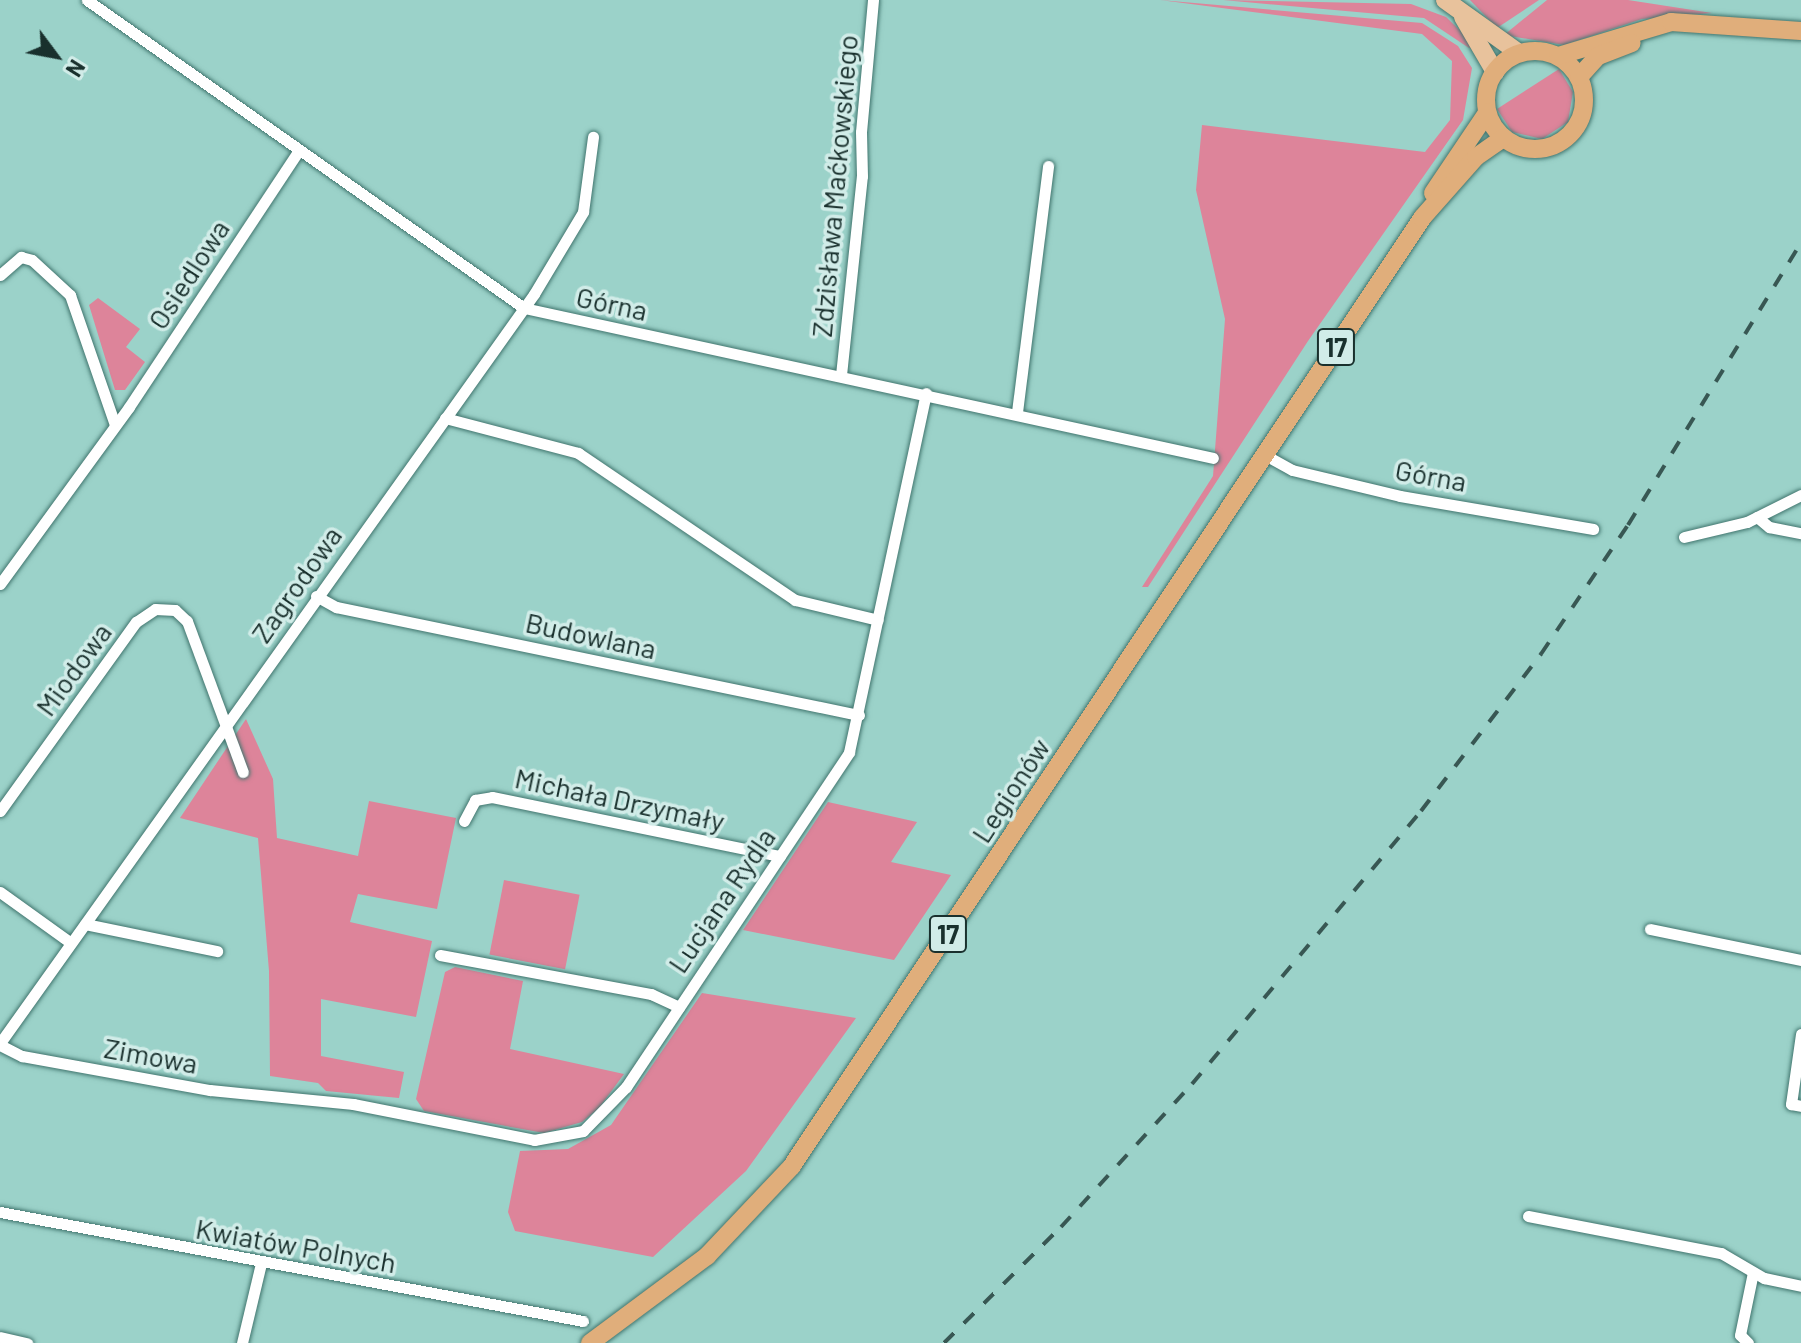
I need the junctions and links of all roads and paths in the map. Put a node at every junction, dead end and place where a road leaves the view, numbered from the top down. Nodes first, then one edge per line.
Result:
1 (87, 0) edge
2 (873, 0) edge
3 (1449, 3) edge
4 (1706, 24) junction
5 (1792, 30) edge
6 (1519, 53) junction
7 (1558, 56) junction
8 (1495, 72) junction
9 (1579, 77) junction
10 (1487, 113) junction
11 (593, 137) dead end
12 (1503, 138) junction
13 (299, 150) junction
14 (1048, 166) dead end
15 (1422, 218) junction
16 (0, 275) edge
17 (524, 308) junction
18 (841, 375) junction
19 (926, 393) junction
20 (1017, 412) junction
21 (445, 418) junction
22 (115, 425) junction
23 (1265, 455) junction
24 (1213, 458) dead end
25 (1801, 495) edge
26 (1757, 517) junction
27 (1593, 529) dead end
28 (1801, 533) edge
29 (1684, 537) dead end
30 (0, 584) edge
31 (316, 596) junction
32 (878, 620) junction
33 (859, 715) junction
34 (226, 725) junction
35 (243, 772) dead end
36 (0, 811) edge
37 (464, 821) dead end
38 (780, 856) junction
39 (0, 892) edge
40 (85, 924) junction
41 (1650, 929) dead end
42 (71, 943) junction
43 (217, 951) dead end
44 (440, 955) dead end
45 (1801, 960) edge
46 (679, 1007) junction
47 (1801, 1034) edge
48 (0, 1044) edge
49 (297, 1098) joint
50 (1801, 1106) edge
51 (0, 1212) edge
52 (1528, 1216) dead end
53 (261, 1263) junction
54 (1753, 1272) junction
55 (1801, 1286) edge
56 (583, 1321) dead end
57 (0, 1337) edge
58 (27, 1343) edge
59 (242, 1343) edge
60 (590, 1343) edge
61 (1748, 1343) edge

1 - 13 street, Górna
2 - 18 street, Zdzisława Maćkowskiego
3 - 6 main road
3 - 8 main road
4 - 5 highway
4 - 7 highway
4 - 9 highway
6 - 7 highway
6 - 8 highway
7 - 9 highway
8 - 10 highway, 17
9 - 12 highway
10 - 12 highway
10 - 15 highway, Legionów / 17
11 - 17 street, Zagrodowa
12 - 15 highway, Legionów / 17
13 - 17 street, Górna
13 - 22 street, Osiedlowa
14 - 20 street
15 - 23 highway, Legionów / 17
16 - 22 street
17 - 18 street, Górna
17 - 21 street, Zagrodowa
18 - 19 street, Górna
19 - 20 street, Górna
19 - 32 street, Lucjana Rydla
20 - 24 street, Górna
21 - 31 street, Zagrodowa
21 - 32 street
22 - 30 street, Osiedlowa
23 - 27 street, Górna
23 - 60 highway, Legionów / 17
25 - 26 street
26 - 28 street
26 - 29 street
31 - 33 street, Budowlana
31 - 34 street, Zagrodowa
32 - 33 street, Lucjana Rydla
33 - 38 street, Lucjana Rydla
34 - 35 street
34 - 36 street, Miodowa
34 - 40 street, Zagrodowa
37 - 38 street, Michała Drzymały
38 - 46 street, Lucjana Rydla
39 - 42 street
40 - 42 street, Zagrodowa
40 - 43 street
41 - 45 street
42 - 48 street, Zagrodowa
44 - 46 street
46 - 49 street, Lucjana Rydla
47 - 50 street
48 - 49 street, Zimowa
51 - 53 street, Kwiatów Polnych
52 - 54 street
53 - 56 street, Kwiatów Polnych
53 - 59 street
54 - 55 street
54 - 61 street
57 - 58 street

